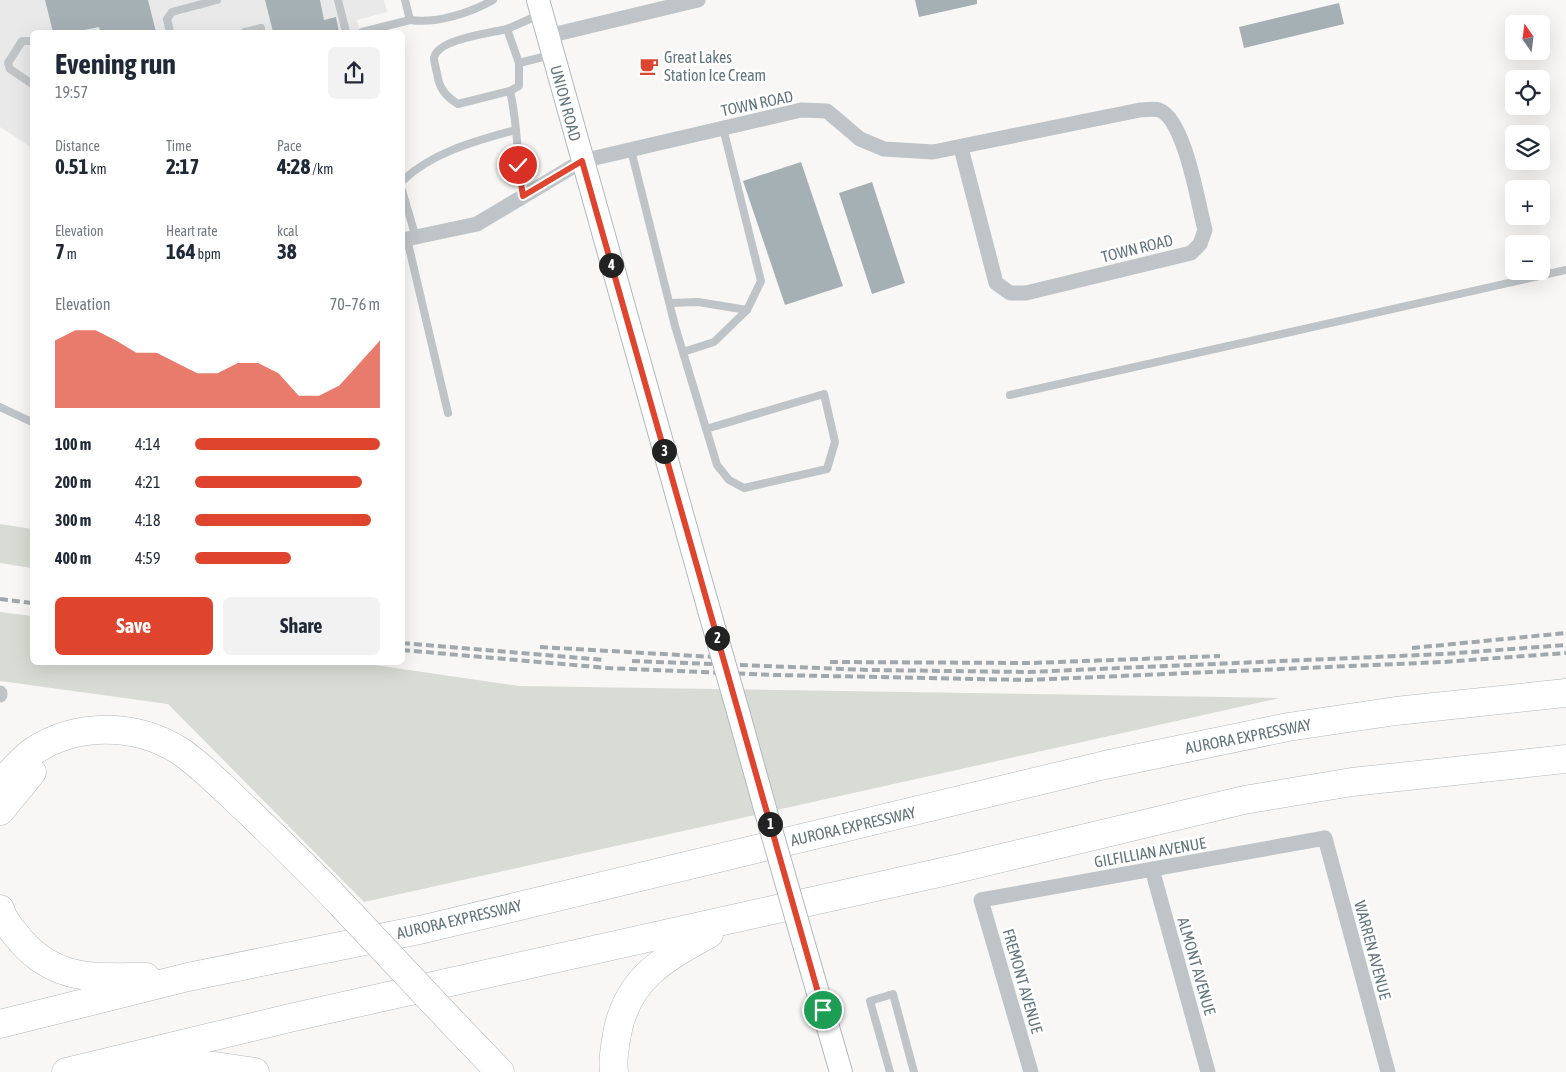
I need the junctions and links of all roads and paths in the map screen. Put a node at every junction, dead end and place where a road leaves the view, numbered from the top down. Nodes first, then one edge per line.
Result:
1 (217, 0) edge
2 (338, 0) edge
3 (405, 0) edge
4 (493, 0) edge
5 (698, 0) edge
6 (540, 7) edge
7 (410, 20) junction
8 (261, 28) dead end
9 (507, 29) junction
10 (170, 30) edge
11 (253, 30) edge
12 (346, 30) edge
13 (370, 30) edge
14 (30, 41) edge
15 (550, 45) junction
16 (519, 63) junction
17 (30, 83) edge
18 (510, 91) junction
19 (723, 128) junction
20 (515, 130) junction
21 (961, 148) junction
22 (631, 150) junction
23 (582, 161) junction
24 (405, 178) edge
25 (523, 196) junction
26 (405, 211) edge
27 (409, 239) edge
28 (1566, 270) edge
29 (670, 303) junction
30 (746, 310) junction
31 (683, 352) junction
32 (1010, 395) dead end
33 (0, 408) edge
34 (448, 414) dead end
35 (30, 421) edge
36 (706, 428) junction
37 (1566, 693) edge
38 (1566, 759) edge
39 (0, 784) edge
40 (0, 811) edge
41 (1325, 838) joint
42 (1152, 869) junction
43 (981, 900) joint
44 (335, 908) junction
45 (0, 909) edge
46 (739, 919) junction
47 (188, 978) junction
48 (0, 1024) edge
49 (444, 1025) junction
50 (71, 1071) edge
51 (255, 1072) edge
52 (478, 1072) edge
53 (500, 1072) edge
54 (614, 1072) edge
55 (841, 1072) edge
56 (890, 1072) edge
57 (914, 1072) edge
58 (1031, 1072) edge
59 (1208, 1072) edge
60 (1388, 1072) edge

1 - 10 lane
2 - 12 lane
3 - 7 lane
4 - 7 lane
5 - 15 street
6 - 9 lane
6 - 15 main road, UNION ROAD
7 - 13 lane
8 - 11 lane
9 - 16 lane
9 - 18 lane
14 - 17 lane
15 - 16 lane
15 - 23 main road, UNION ROAD
16 - 18 lane
18 - 20 lane
19 - 21 street, TOWN ROAD
19 - 22 street, TOWN ROAD
19 - 30 lane
20 - 24 lane
20 - 25 lane
21 - 21 street, TOWN ROAD
22 - 23 street, TOWN ROAD
22 - 29 lane
23 - 25 street, TOWN ROAD
23 - 55 main road, UNION ROAD, bridge
25 - 27 street, TOWN ROAD
26 - 27 lane
27 - 34 lane
28 - 32 lane
29 - 30 lane
29 - 31 lane
30 - 31 lane
31 - 36 lane
33 - 35 lane
36 - 36 lane
37 - 47 highway, AURORA EXPRESSWAY
38 - 46 highway
39 - 44 highway
40 - 44 highway
41 - 42 street, GILFILLIAN AVENUE
41 - 60 street, WARREN AVENUE
42 - 43 street, GILFILLIAN AVENUE
42 - 59 street, ALMONT AVENUE
43 - 58 street, FREMONT AVENUE
44 - 49 highway, bridge
45 - 47 highway
46 - 50 highway
46 - 54 highway
47 - 48 highway, AURORA EXPRESSWAY
49 - 52 highway
49 - 53 highway
50 - 51 highway
56 - 57 lane

